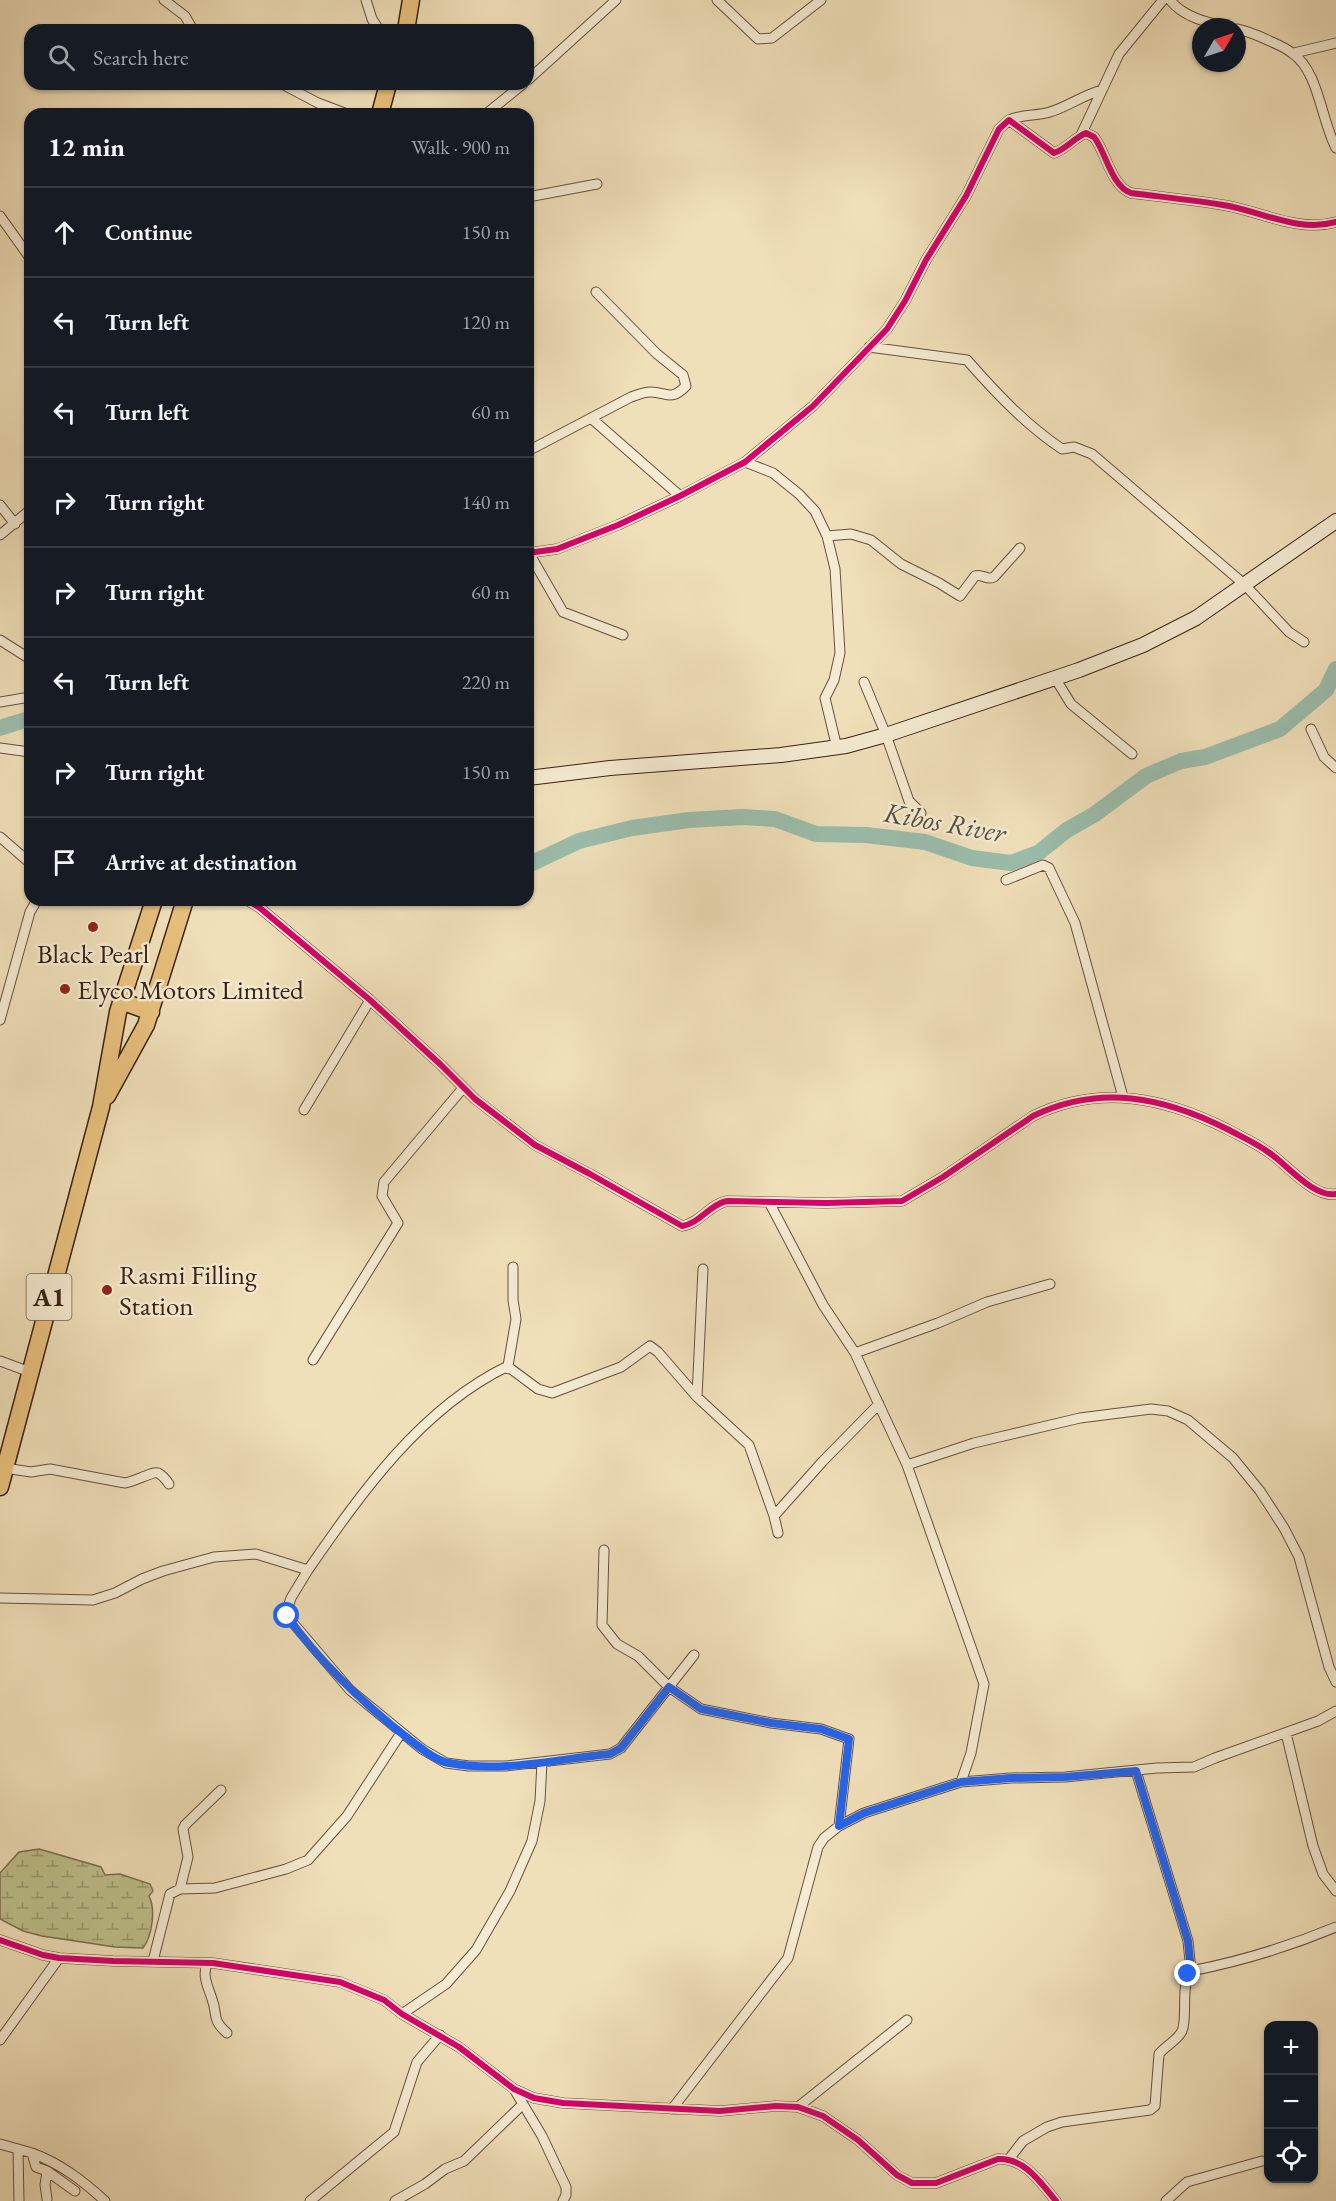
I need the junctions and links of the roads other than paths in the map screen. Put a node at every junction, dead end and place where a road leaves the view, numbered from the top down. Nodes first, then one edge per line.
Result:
1 (164, 0) edge
2 (366, 0) edge
3 (405, 0) edge
4 (411, 0) edge
5 (616, 0) edge
6 (717, 0) edge
7 (821, 0) edge
8 (1163, 0) edge
9 (1170, 0) edge
10 (1197, 18) edge
11 (190, 24) edge
12 (375, 24) edge
13 (401, 24) edge
14 (407, 24) edge
15 (1246, 32) edge
16 (1336, 43) edge
17 (1294, 54) junction
18 (534, 75) edge
19 (293, 90) edge
20 (386, 90) edge
21 (394, 90) edge
22 (516, 90) edge
23 (1102, 90) junction
24 (331, 108) edge
25 (382, 108) edge
26 (390, 108) edge
27 (493, 108) edge
28 (1009, 120) junction
29 (1081, 135) junction
30 (1336, 148) edge
31 (597, 184) dead end
32 (534, 196) edge
33 (0, 217) edge
34 (1336, 222) edge
35 (24, 250) edge
36 (596, 292) dead end
37 (869, 347) junction
38 (591, 418) junction
39 (534, 449) edge
40 (745, 462) junction
41 (681, 496) junction
42 (0, 505) edge
43 (24, 516) edge
44 (1336, 521) edge
45 (15, 524) junction
46 (0, 535) edge
47 (828, 536) junction
48 (1020, 548) dead end
49 (534, 552) edge
50 (534, 562) edge
51 (1244, 584) junction
52 (623, 635) dead end
53 (0, 640) edge
54 (1304, 642) dead end
55 (24, 655) edge
56 (1055, 678) junction
57 (864, 682) dead end
58 (24, 698) edge
59 (0, 702) edge
60 (1311, 729) dead end
61 (886, 735) junction
62 (837, 747) junction
63 (0, 748) edge
64 (24, 751) edge
65 (1132, 754) dead end
66 (1336, 768) edge
67 (534, 777) edge
68 (921, 813) dead end
69 (0, 837) edge
70 (24, 858) edge
71 (1006, 880) dead end
72 (34, 906) edge
73 (152, 906) edge
74 (183, 906) edge
75 (258, 906) edge
76 (370, 1000) junction
77 (121, 1001) junction
78 (151, 1012) junction
79 (0, 1020) edge
80 (464, 1088) junction
81 (1123, 1097) junction
82 (101, 1107) junction
83 (304, 1110) dead end
84 (1336, 1194) edge
85 (769, 1202) junction
86 (513, 1266) dead end
87 (703, 1269) dead end
88 (1050, 1284) dead end
89 (855, 1353) junction
90 (313, 1360) dead end
91 (0, 1361) edge
92 (504, 1368) junction
93 (30, 1372) junction
94 (697, 1397) junction
95 (879, 1404) junction
96 (907, 1465) junction
97 (5, 1468) junction
98 (170, 1484) dead end
99 (0, 1487) edge
100 (774, 1516) junction
101 (778, 1533) dead end
102 (604, 1550) dead end
103 (308, 1570) junction
104 (0, 1598) edge
105 (694, 1654) dead end
106 (1336, 1683) edge
107 (669, 1687) junction
108 (1336, 1711) edge
109 (401, 1733) junction
110 (1286, 1733) junction
111 (542, 1762) junction
112 (1136, 1771) junction
113 (961, 1782) junction
114 (221, 1790) dead end
115 (839, 1826) junction
116 (180, 1889) junction
117 (1336, 1891) edge
118 (1336, 1927) edge
119 (0, 1940) edge
120 (59, 1958) junction
121 (153, 1961) junction
122 (207, 1963) junction
123 (1191, 1971) junction
124 (402, 2014) junction
125 (907, 2020) dead end
126 (227, 2033) dead end
127 (440, 2035) junction
128 (0, 2040) edge
129 (514, 2089) junction
130 (522, 2105) junction
131 (798, 2107) junction
132 (672, 2109) junction
133 (0, 2144) edge
134 (18, 2149) junction
135 (32, 2153) junction
136 (1009, 2159) junction
137 (1262, 2161) dead end
138 (47, 2171) junction
139 (75, 2192) dead end
140 (47, 2199) dead end
141 (18, 2200) edge
142 (105, 2201) edge
143 (310, 2201) edge
144 (395, 2201) edge
145 (563, 2201) edge
146 (1056, 2201) edge
147 (1166, 2201) edge

1 - 11 street
2 - 12 street
3 - 13 highway
4 - 14 highway
5 - 18 street
6 - 7 street
8 - 23 street
9 - 10 street
15 - 17 street
16 - 17 street
17 - 30 street
19 - 24 street
20 - 25 highway
21 - 26 highway
22 - 27 street
23 - 28 street
23 - 29 street
28 - 29 street
28 - 37 street
29 - 34 street
31 - 32 street
33 - 35 street
36 - 38 street
37 - 40 street
37 - 51 street
38 - 39 street
38 - 41 street
40 - 41 street
40 - 47 street
41 - 49 street
42 - 45 street
43 - 45 street
44 - 51 main road
45 - 46 street
47 - 48 street
47 - 62 street
50 - 52 street
51 - 54 street
51 - 56 main road
53 - 55 street
56 - 61 main road
56 - 65 street
57 - 61 street
58 - 59 street
60 - 66 street
61 - 62 main road
61 - 68 street
62 - 67 main road
63 - 64 street
69 - 70 street
71 - 81 street
72 - 79 street
73 - 77 highway, A1
74 - 78 highway, A1
75 - 76 street
76 - 80 street
76 - 83 street
77 - 78 highway
77 - 82 highway, A1
78 - 82 highway, A1
80 - 85 street
80 - 90 street
81 - 84 street
81 - 85 street
82 - 93 highway, A1
85 - 89 street
86 - 92 street
87 - 94 street
88 - 89 street
89 - 95 street
91 - 93 street
92 - 94 street
92 - 103 street
93 - 97 highway, A1
94 - 100 street
95 - 96 street
95 - 100 street
96 - 106 street
96 - 113 street
97 - 98 street
97 - 99 highway, A1
100 - 101 street
102 - 107 street
103 - 104 street
103 - 109 street
105 - 107 street
107 - 111 street
107 - 115 street
108 - 110 street
109 - 111 street
109 - 116 street
110 - 112 street
110 - 117 street
111 - 124 street
112 - 113 street
112 - 123 street
113 - 115 street
114 - 116 street
115 - 132 street
116 - 121 street
118 - 123 street
119 - 120 street
120 - 121 street
120 - 128 street
121 - 122 street
122 - 124 street
122 - 126 street
123 - 136 street
124 - 127 street
125 - 131 street
127 - 129 street
127 - 143 street
129 - 130 street
129 - 132 street
130 - 144 street
130 - 145 street
131 - 132 street
131 - 136 street
133 - 134 street
134 - 135 street
134 - 141 street
135 - 138 street
135 - 142 street
136 - 146 street
137 - 147 street
138 - 139 street
138 - 140 street

